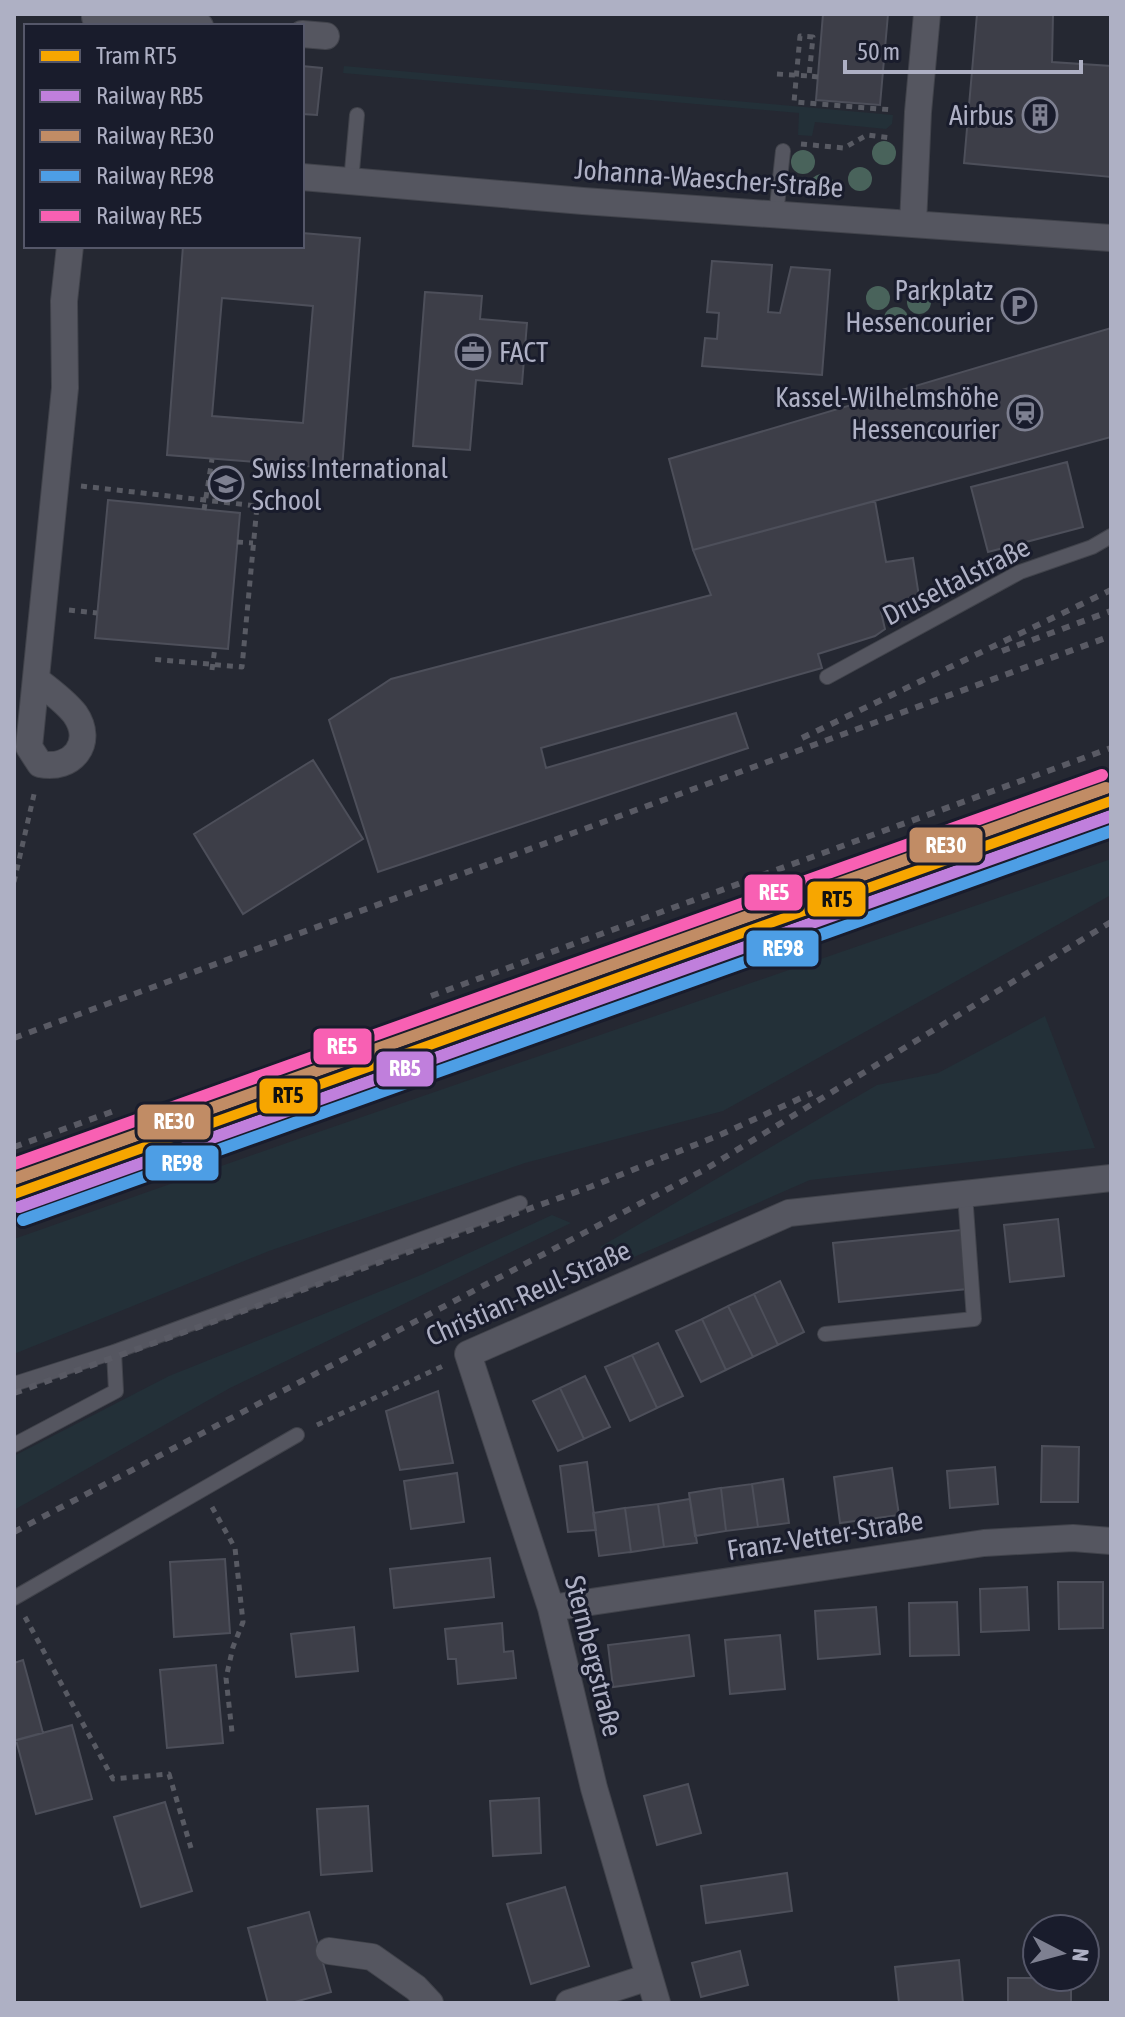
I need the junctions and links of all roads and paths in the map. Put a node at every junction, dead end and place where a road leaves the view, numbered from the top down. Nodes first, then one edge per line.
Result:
1 (927, 14) edge
2 (95, 19) edge
3 (170, 24) edge
4 (777, 74) dead end
5 (796, 75) junction
6 (809, 76) junction
7 (818, 77) dead end
8 (882, 109) dead end
9 (357, 115) dead end
10 (902, 139) dead end
11 (797, 144) dead end
12 (783, 151) dead end
13 (304, 177) edge
14 (351, 182) junction
15 (776, 215) junction
16 (913, 224) junction
17 (1111, 238) edge
18 (70, 248) edge
19 (212, 459) dead end
20 (56, 483) junction
21 (205, 500) junction
22 (204, 510) dead end
23 (1111, 536) edge
24 (237, 542) dead end
25 (253, 543) junction
26 (74, 610) dead end
27 (97, 613) dead end
28 (215, 647) dead end
29 (151, 659) dead end
30 (212, 667) junction
31 (827, 677) dead end
32 (37, 680) junction
33 (40, 764) junction
34 (14, 882) edge
35 (1111, 1178) edge
36 (965, 1194) junction
37 (520, 1203) dead end
38 (825, 1334) dead end
39 (114, 1352) junction
40 (468, 1354) junction
41 (14, 1384) edge
42 (297, 1435) joint
43 (14, 1445) edge
44 (203, 1490) junction
45 (1111, 1541) edge
46 (14, 1598) edge
47 (551, 1608) junction
48 (232, 1732) dead end
49 (191, 1848) dead end
50 (329, 1951) dead end
51 (649, 1977) junction
52 (430, 2003) edge
53 (569, 2003) edge
54 (657, 2003) edge

1 - 16 street
2 - 3 street
4 - 5 path
5 - 6 path
5 - 6 path
5 - 8 path
6 - 7 path
9 - 14 lane
10 - 11 path
12 - 15 lane
13 - 14 street, Johanna-Waescher-Straße
14 - 15 street, Johanna-Waescher-Straße
15 - 16 street, Johanna-Waescher-Straße
16 - 17 street, Johanna-Waescher-Straße
18 - 20 street
19 - 21 path
20 - 21 path
20 - 32 street
21 - 22 path
21 - 25 path
23 - 31 lane, Druseltalstraße
24 - 25 path
25 - 30 path
26 - 27 path
28 - 30 path
29 - 30 path
32 - 33 street
32 - 33 street
33 - 34 path
35 - 36 street, Christian-Reul-Straße
36 - 38 lane
36 - 40 street, Christian-Reul-Straße
37 - 39 lane
39 - 41 lane
39 - 43 lane
40 - 42 path, Christian-Reul-Straße
40 - 47 street, Sternbergstraße
42 - 44 lane
44 - 46 lane
44 - 48 path
45 - 47 street, Franz-Vetter-Straße
46 - 49 path
47 - 51 street, Sternbergstraße
50 - 52 street
51 - 53 street
51 - 54 street, Sternbergstraße

